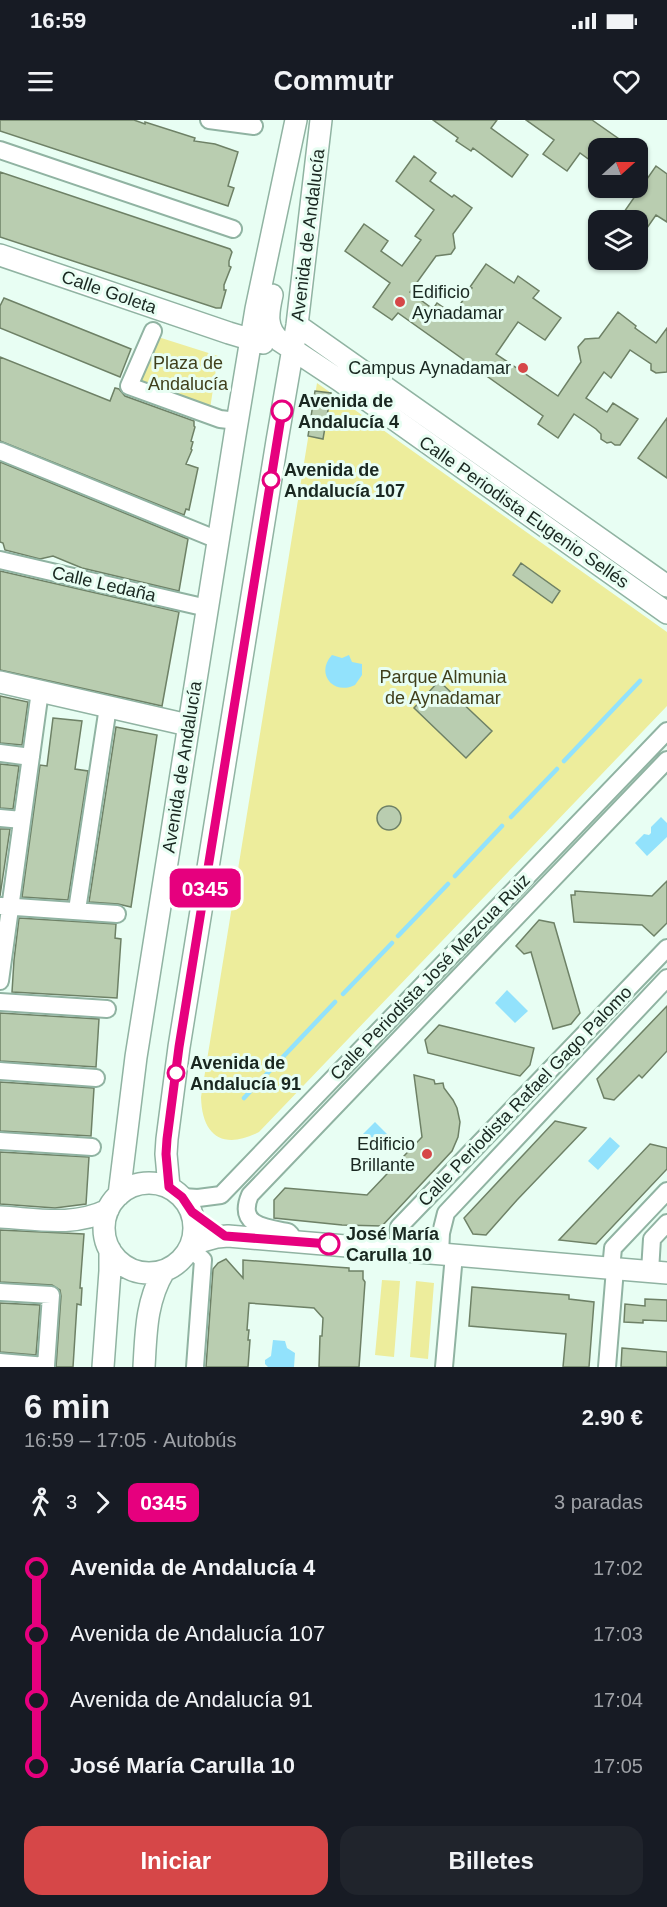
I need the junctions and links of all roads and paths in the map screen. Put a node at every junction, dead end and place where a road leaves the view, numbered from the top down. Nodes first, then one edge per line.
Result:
1 (209, 120) edge
2 (296, 120) edge
3 (321, 120) edge
4 (254, 126) dead end
5 (0, 150) edge
6 (274, 224) junction
7 (233, 229) dead end
8 (0, 255) edge
9 (256, 309) junction
10 (297, 325) junction
11 (218, 328) junction
12 (153, 331) dead end
13 (252, 339) junction
14 (293, 350) junction
15 (237, 422) junction
16 (0, 451) edge
17 (218, 540) junction
18 (0, 560) edge
19 (667, 586) edge
20 (207, 608) junction
21 (667, 613) edge
22 (0, 682) edge
23 (40, 691) junction
24 (108, 707) junction
25 (188, 725) junction
26 (667, 731) edge
27 (0, 753) edge
28 (31, 757) junction
29 (667, 760) edge
30 (0, 818) edge
31 (22, 820) junction
32 (5, 906) edge
33 (77, 910) junction
34 (117, 914) dead end
35 (667, 948) edge
36 (667, 978) edge
37 (0, 981) edge
38 (0, 1002) edge
39 (108, 1009) dead end
40 (0, 1071) edge
41 (96, 1078) dead end
42 (0, 1141) edge
43 (92, 1147) dead end
44 (667, 1191) edge
45 (181, 1199) junction
46 (113, 1203) junction
47 (0, 1217) edge
48 (667, 1223) edge
49 (225, 1236) junction
50 (298, 1241) junction
51 (191, 1246) junction
52 (110, 1250) junction
53 (397, 1250) junction
54 (447, 1255) junction
55 (613, 1269) junction
56 (164, 1271) junction
57 (658, 1272) edge
58 (0, 1292) edge
59 (0, 1362) edge
60 (103, 1367) edge
61 (144, 1367) edge
62 (195, 1367) edge
63 (444, 1367) edge
64 (607, 1367) edge

1 - 4 street
2 - 6 main road, Avenida de Andalucía
3 - 10 main road, Avenida de Andalucía
5 - 7 street
6 - 9 main road, Avenida de Andalucía
6 - 14 main road, Avenida de Andalucía
8 - 11 main road, Calle Goleta
9 - 11 main road
9 - 13 main road, Avenida de Andalucía
10 - 14 main road, Avenida de Andalucía
10 - 19 main road, Calle Periodista Eugenio Sellés
11 - 13 main road, Calle Goleta
12 - 15 street
13 - 14 main road
13 - 15 main road, Avenida de Andalucía
14 - 21 main road, Calle Periodista Eugenio Sellés
14 - 45 main road, Avenida de Andalucía
15 - 17 main road, Avenida de Andalucía
16 - 17 street
17 - 20 main road, Avenida de Andalucía
18 - 20 street, Calle Ledaña
20 - 25 main road, Avenida de Andalucía
22 - 23 main road
23 - 24 main road
23 - 28 street
24 - 25 main road
24 - 33 street
25 - 46 main road, Avenida de Andalucía
26 - 45 street, Calle Periodista José Mezcua Ruiz
27 - 28 street
28 - 31 street
29 - 50 street, Calle Periodista José Mezcua Ruiz
30 - 31 street
31 - 32 street
32 - 33 street
32 - 37 street
33 - 34 street
35 - 53 street, Calle Periodista Rafael Gago Palomo
36 - 54 street, Calle Periodista Rafael Gago Palomo
38 - 39 street
40 - 41 street
42 - 43 street
44 - 55 street
45 - 46 main road
45 - 49 main road
45 - 51 main road
46 - 47 main road
46 - 52 main road
48 - 57 street
49 - 50 main road
49 - 51 main road
50 - 53 main road
51 - 56 main road
51 - 62 street
52 - 56 main road
52 - 60 main road
53 - 54 main road
54 - 55 main road
54 - 63 street, Calle Periodista Rafael Gago Palomo
55 - 57 main road
55 - 64 street
56 - 61 main road
58 - 59 street

